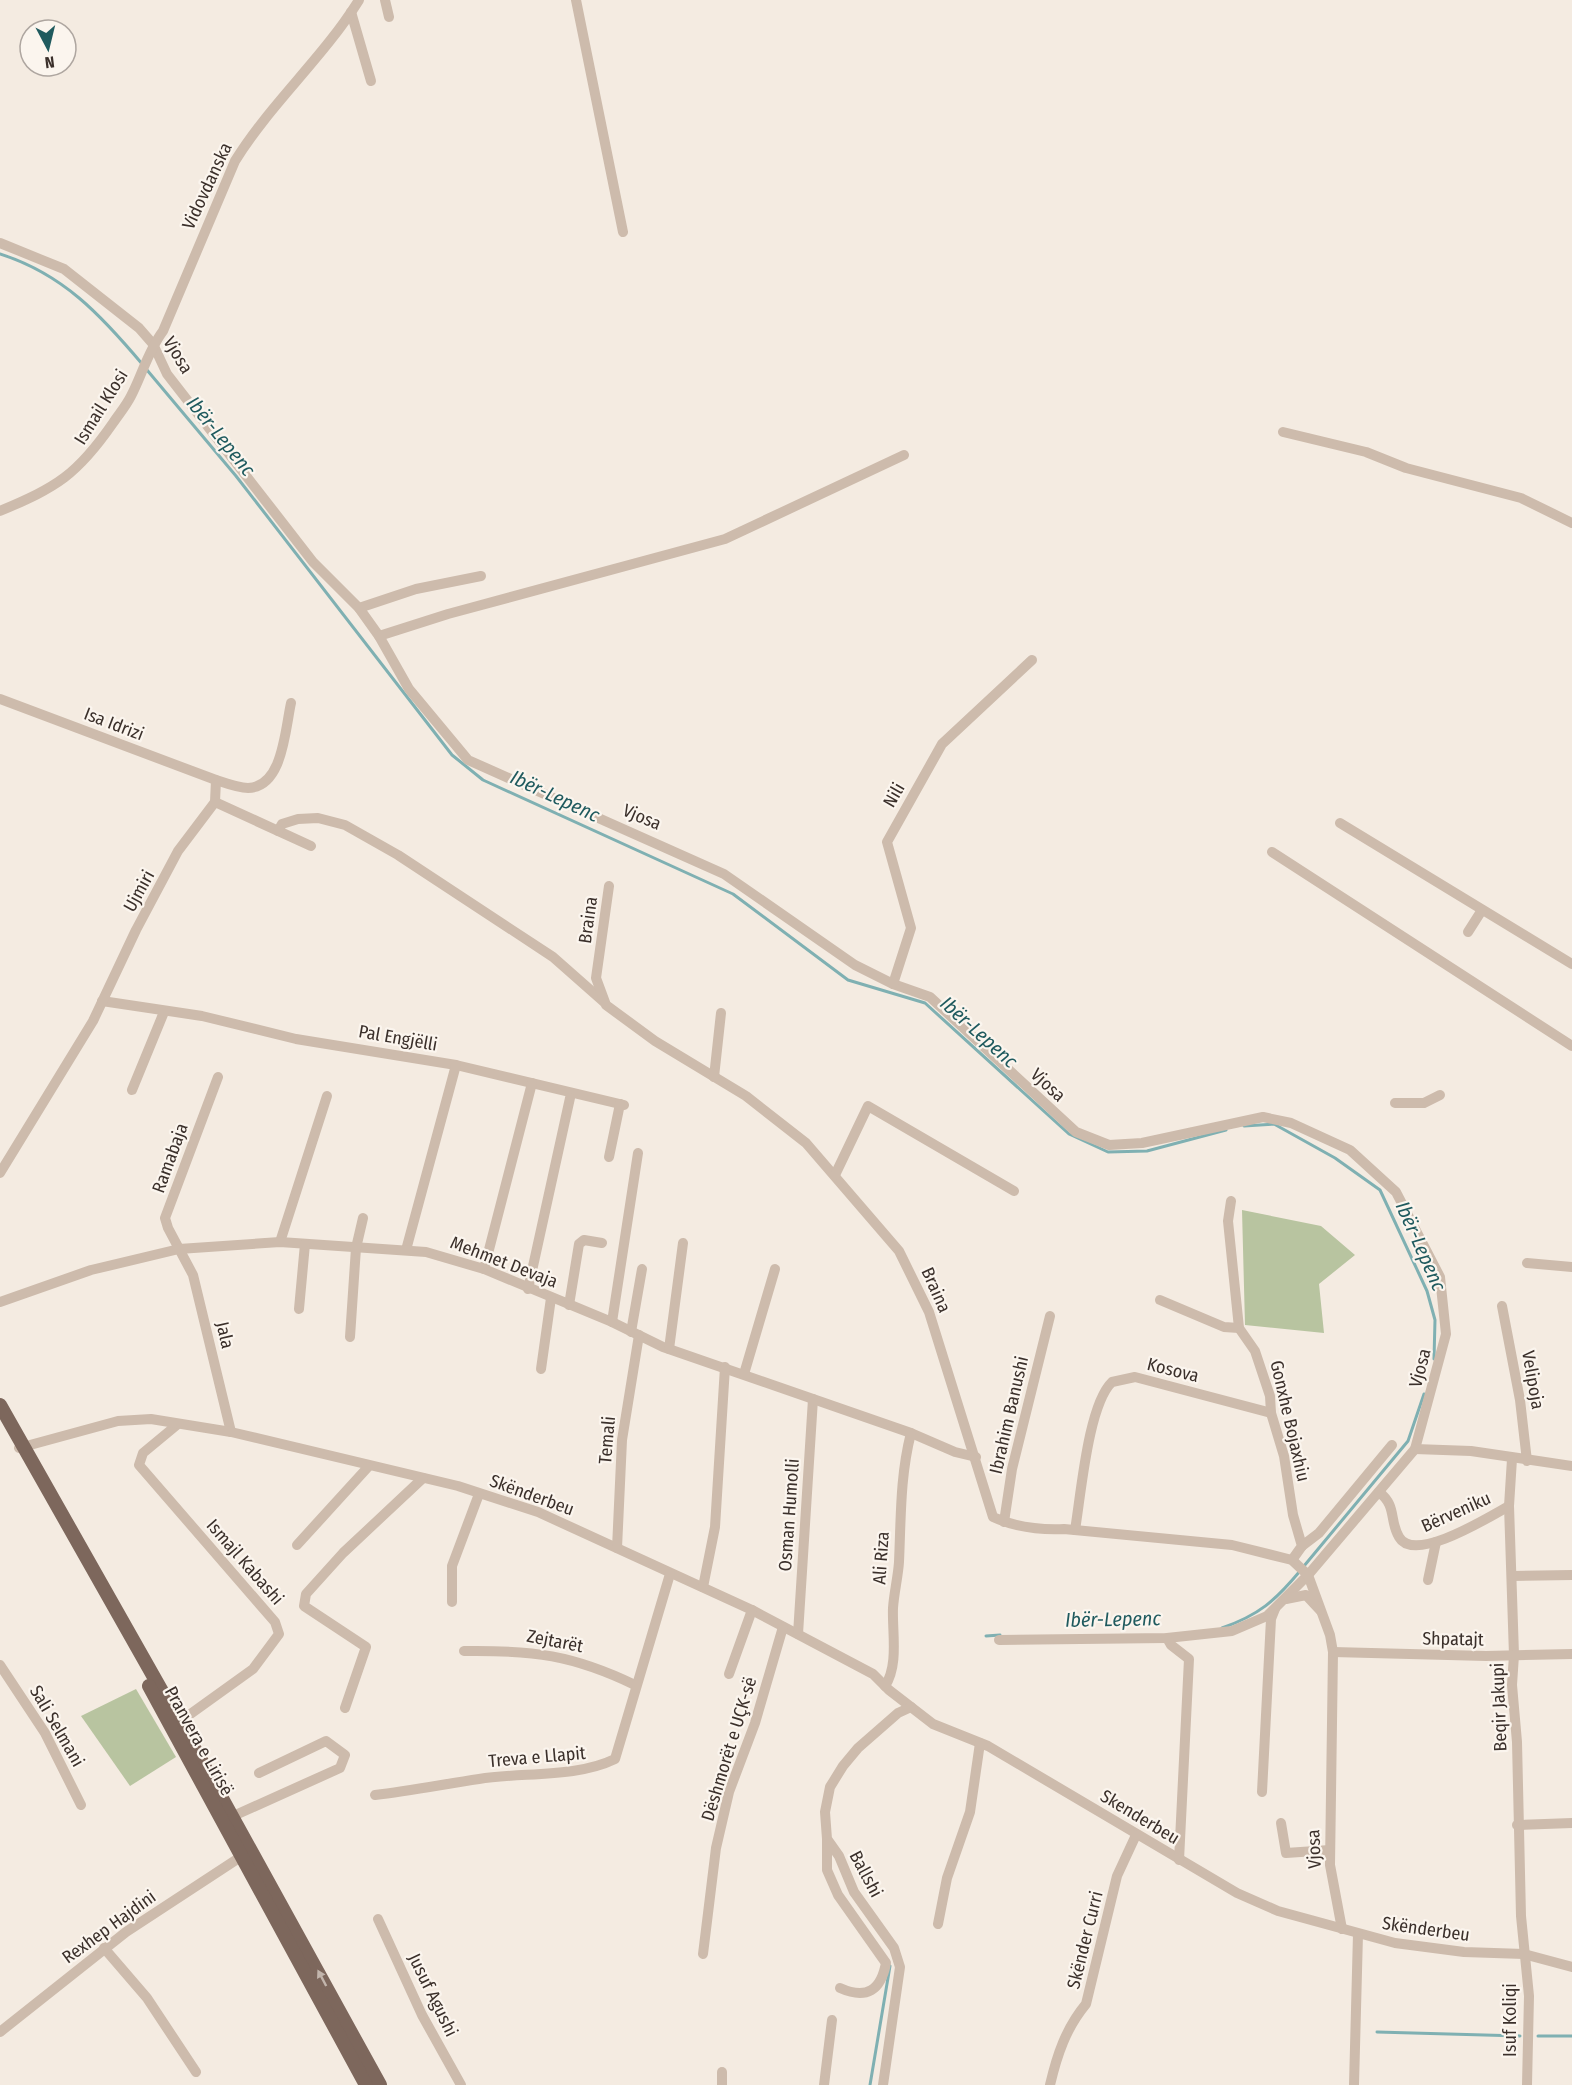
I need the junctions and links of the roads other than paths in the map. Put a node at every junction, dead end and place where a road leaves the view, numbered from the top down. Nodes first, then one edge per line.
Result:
1 (358, 0) edge
2 (385, 0) edge
3 (576, 0) edge
4 (351, 12) junction
5 (389, 17) dead end
6 (371, 81) dead end
7 (623, 232) dead end
8 (0, 243) edge
9 (153, 344) junction
10 (1283, 432) dead end
11 (904, 455) dead end
12 (0, 511) edge
13 (1572, 523) edge
14 (481, 576) dead end
15 (359, 608) junction
16 (379, 636) junction
17 (1032, 660) dead end
18 (0, 699) edge
19 (291, 703) dead end
20 (216, 780) junction
21 (215, 802) junction
22 (1340, 823) dead end
23 (278, 831) junction
24 (310, 846) dead end
25 (1272, 852) dead end
26 (609, 886) dead end
27 (1482, 910) junction
28 (1468, 932) dead end
29 (1572, 964) edge
30 (893, 984) junction
31 (102, 1001) junction
32 (606, 1005) junction
33 (164, 1012) junction
34 (721, 1013) dead end
35 (1572, 1046) edge
36 (456, 1065) junction
37 (218, 1077) dead end
38 (714, 1077) junction
39 (532, 1083) junction
40 (132, 1090) dead end
41 (1440, 1095) dead end
42 (327, 1096) dead end
43 (570, 1098) dead end
44 (1395, 1103) dead end
45 (638, 1153) dead end
46 (609, 1157) dead end
47 (0, 1173) edge
48 (835, 1174) junction
49 (1014, 1191) dead end
50 (1231, 1201) dead end
51 (363, 1218) dead end
52 (280, 1242) junction
53 (305, 1244) junction
54 (602, 1244) dead end
55 (683, 1244) dead end
56 (356, 1248) junction
57 (178, 1250) junction
58 (406, 1250) junction
59 (1527, 1263) dead end
60 (1572, 1267) edge
61 (484, 1269) junction
62 (642, 1269) dead end
63 (775, 1269) dead end
64 (528, 1289) junction
65 (551, 1298) junction
66 (1160, 1300) dead end
67 (0, 1302) edge
68 (569, 1305) junction
69 (1503, 1306) dead end
70 (299, 1308) dead end
71 (1050, 1316) dead end
72 (612, 1322) junction
73 (1239, 1328) junction
74 (635, 1334) junction
75 (350, 1337) dead end
76 (669, 1349) junction
77 (725, 1367) junction
78 (541, 1369) dead end
79 (744, 1374) junction
80 (813, 1399) junction
81 (0, 1405) edge
82 (1271, 1413) junction
83 (0, 1414) edge
84 (178, 1424) junction
85 (231, 1432) junction
86 (911, 1433) junction
87 (1392, 1445) dead end
88 (22, 1447) junction
89 (1415, 1449) junction
90 (976, 1457) junction
91 (1512, 1459) junction
92 (1527, 1461) junction
93 (1572, 1466) edge
94 (368, 1467) junction
95 (423, 1478) junction
96 (1379, 1492) junction
97 (479, 1494) junction
98 (1509, 1506) junction
99 (1004, 1522) junction
100 (1075, 1530) junction
101 (1436, 1542) junction
102 (297, 1545) dead end
103 (1302, 1546) junction
104 (617, 1548) junction
105 (1294, 1563) junction
106 (670, 1574) junction
107 (1308, 1575) junction
108 (1572, 1575) edge
109 (1512, 1576) junction
110 (1428, 1580) dead end
111 (703, 1587) junction
112 (1287, 1599) junction
113 (452, 1602) dead end
114 (1275, 1608) junction
115 (752, 1610) junction
116 (1322, 1612) junction
117 (783, 1627) junction
118 (798, 1634) junction
119 (1167, 1638) junction
120 (999, 1640) dead end
121 (464, 1651) dead end
122 (1333, 1652) junction
123 (1572, 1654) edge
124 (1514, 1656) junction
125 (0, 1665) edge
126 (729, 1674) dead end
127 (635, 1685) junction
128 (887, 1688) junction
129 (909, 1706) junction
130 (345, 1708) dead end
131 (189, 1714) dead end
132 (984, 1744) junction
133 (259, 1773) dead end
134 (1262, 1792) dead end
135 (375, 1795) dead end
136 (81, 1805) dead end
137 (231, 1817) junction
138 (1281, 1822) dead end
139 (1572, 1823) edge
140 (1517, 1826) junction
141 (1136, 1834) junction
142 (826, 1839) junction
143 (1330, 1850) junction
144 (242, 1856) junction
145 (1179, 1860) junction
146 (1278, 1911) joint
147 (378, 1919) dead end
148 (938, 1924) dead end
149 (1342, 1929) junction
150 (1358, 1934) junction
151 (104, 1948) junction
152 (703, 1954) dead end
153 (1524, 1954) junction
154 (1572, 1967) edge
155 (840, 1988) dead end
156 (832, 2020) dead end
157 (0, 2031) edge
158 (196, 2072) dead end
159 (722, 2072) dead end
160 (366, 2085) edge
161 (380, 2085) edge
162 (461, 2085) edge
163 (722, 2085) edge
164 (824, 2085) edge
165 (883, 2085) edge
166 (1050, 2085) edge
167 (1354, 2085) edge
168 (1527, 2085) edge

1 - 4 street, Vidovdanska
2 - 5 street
3 - 7 street
4 - 6 street
4 - 9 street, Vidovdanska
8 - 9 street, Vjosa
9 - 12 street, Ismail Klosi
9 - 15 street, Vjosa
10 - 13 street
11 - 16 street
14 - 15 street
15 - 16 street, Vjosa
16 - 30 street, Vjosa
17 - 30 street, Nili
18 - 20 street, Isa Idrizi
19 - 20 street
20 - 21 street
21 - 23 street
21 - 31 street, Ujmiri
22 - 27 street
23 - 24 street
23 - 32 street
25 - 35 street
26 - 32 street, Braina
27 - 28 street
27 - 29 street
30 - 89 street, Vjosa
31 - 33 street, Pal Engjëlli
31 - 47 street
32 - 38 street, Braina
33 - 36 street, Pal Engjëlli
33 - 40 street
34 - 38 street
36 - 39 street, Pal Engjëlli
36 - 58 street
37 - 57 street, Ramabaja
38 - 48 street, Braina
39 - 46 street, Pal Engjëlli
39 - 61 street
41 - 44 street
42 - 52 street
43 - 64 street
45 - 72 street
48 - 49 street
48 - 90 street, Braina
50 - 73 street, Gonxhe Bojaxhiu
51 - 56 street
52 - 53 street, Mehmet Devaja
52 - 57 street, Mehmet Devaja
53 - 56 street, Mehmet Devaja
53 - 70 street
54 - 68 street
55 - 76 street
56 - 58 street, Mehmet Devaja
56 - 75 street
57 - 67 street, Mehmet Devaja
57 - 85 street, Jala
58 - 61 street, Mehmet Devaja
59 - 60 street
61 - 64 street, Mehmet Devaja
62 - 74 street, Temali
63 - 79 street
64 - 65 street, Mehmet Devaja
65 - 68 street, Mehmet Devaja
65 - 78 street
66 - 73 street
68 - 72 street, Mehmet Devaja
69 - 92 street, Velipoja
71 - 99 street, Ibrahim Banushi
72 - 74 street, Mehmet Devaja
73 - 82 street, Gonxhe Bojaxhiu
74 - 76 street, Mehmet Devaja
74 - 104 street, Temali
76 - 77 street, Mehmet Devaja
77 - 79 street, Mehmet Devaja
77 - 111 street
79 - 80 street, Mehmet Devaja
80 - 86 street, Mehmet Devaja
80 - 118 street, Osman Humolli
81 - 88 main road, Pranvera e Lirisë
82 - 100 street, Kosova
82 - 103 street, Gonxhe Bojaxhiu
83 - 88 main road, Pranvera e Lirisë
84 - 85 street, Skënderbeu
84 - 88 street, Skënderbeu
84 - 131 street, Ismajl Kabashi
85 - 94 street, Skënderbeu
86 - 90 street, Mehmet Devaja
86 - 128 street, Ali Riza
87 - 103 street
88 - 137 main road, Pranvera e Lirisë
88 - 144 main road, Pranvera e Lirisë
89 - 91 street
89 - 96 street, Vjosa
90 - 99 street, Braina
91 - 92 street
91 - 98 street, Beqir Jakupi
92 - 93 street
94 - 95 street, Skënderbeu
94 - 102 street
95 - 97 street, Skënderbeu
95 - 130 street
96 - 101 street, Bërveniku
96 - 107 street, Vjosa
97 - 104 street, Skënderbeu
97 - 113 street
98 - 101 street, Bërveniku
98 - 109 street, Beqir Jakupi
99 - 100 street
100 - 105 street
101 - 110 street
103 - 105 street
104 - 106 street, Skënderbeu
105 - 107 street
106 - 111 street, Skënderbeu
106 - 127 street, Treva e Llapit
107 - 112 street
107 - 116 street, Vjosa
108 - 109 street
109 - 124 street, Beqir Jakupi
111 - 115 street, Skënderbeu
112 - 114 street
112 - 116 street
114 - 119 street
114 - 134 street
115 - 117 street, Skënderbeu
115 - 126 street
116 - 122 street, Vjosa
117 - 118 street, Skënderbeu
117 - 152 street, Dëshmorët e UÇK-së
118 - 128 street, Skënderbeu
119 - 120 street
119 - 145 street
121 - 127 street, Zejtarët
122 - 124 street, Shpatajt
122 - 143 street, Vjosa
123 - 124 street, Shpatajt
124 - 140 street, Beqir Jakupi
125 - 136 street, Sali Selmani
127 - 135 street, Treva e Llapit
128 - 129 street, Skënderbeu
129 - 132 street, Skënderbeu
129 - 142 street, Ballshi
132 - 141 street, Skenderbeu
132 - 148 street
133 - 137 street, Pranvera e Lirisë
161 -> 137 main road, Pranvera e Lirisë
138 - 143 street
139 - 140 street
140 - 153 street, Beqir Jakupi
141 - 145 street, Skenderbeu
141 - 166 street, Skënder Curri
142 - 155 street
142 - 165 street, Ballshi
143 - 149 street, Vjosa
144 - 151 street, Rexhep Hajdini
144 - 160 main road, Pranvera e Lirisë
145 - 146 street, Skenderbeu
146 - 149 street, Skënderbeu
147 - 162 street, Jusuf Agushi
149 - 150 street, Skënderbeu
150 - 153 street, Skënderbeu
150 - 167 street
151 - 157 street, Rexhep Hajdini
151 - 158 street
153 - 154 street, Skënderbeu
153 - 168 street, Isuf Koliqi
156 - 164 street
159 - 163 street

